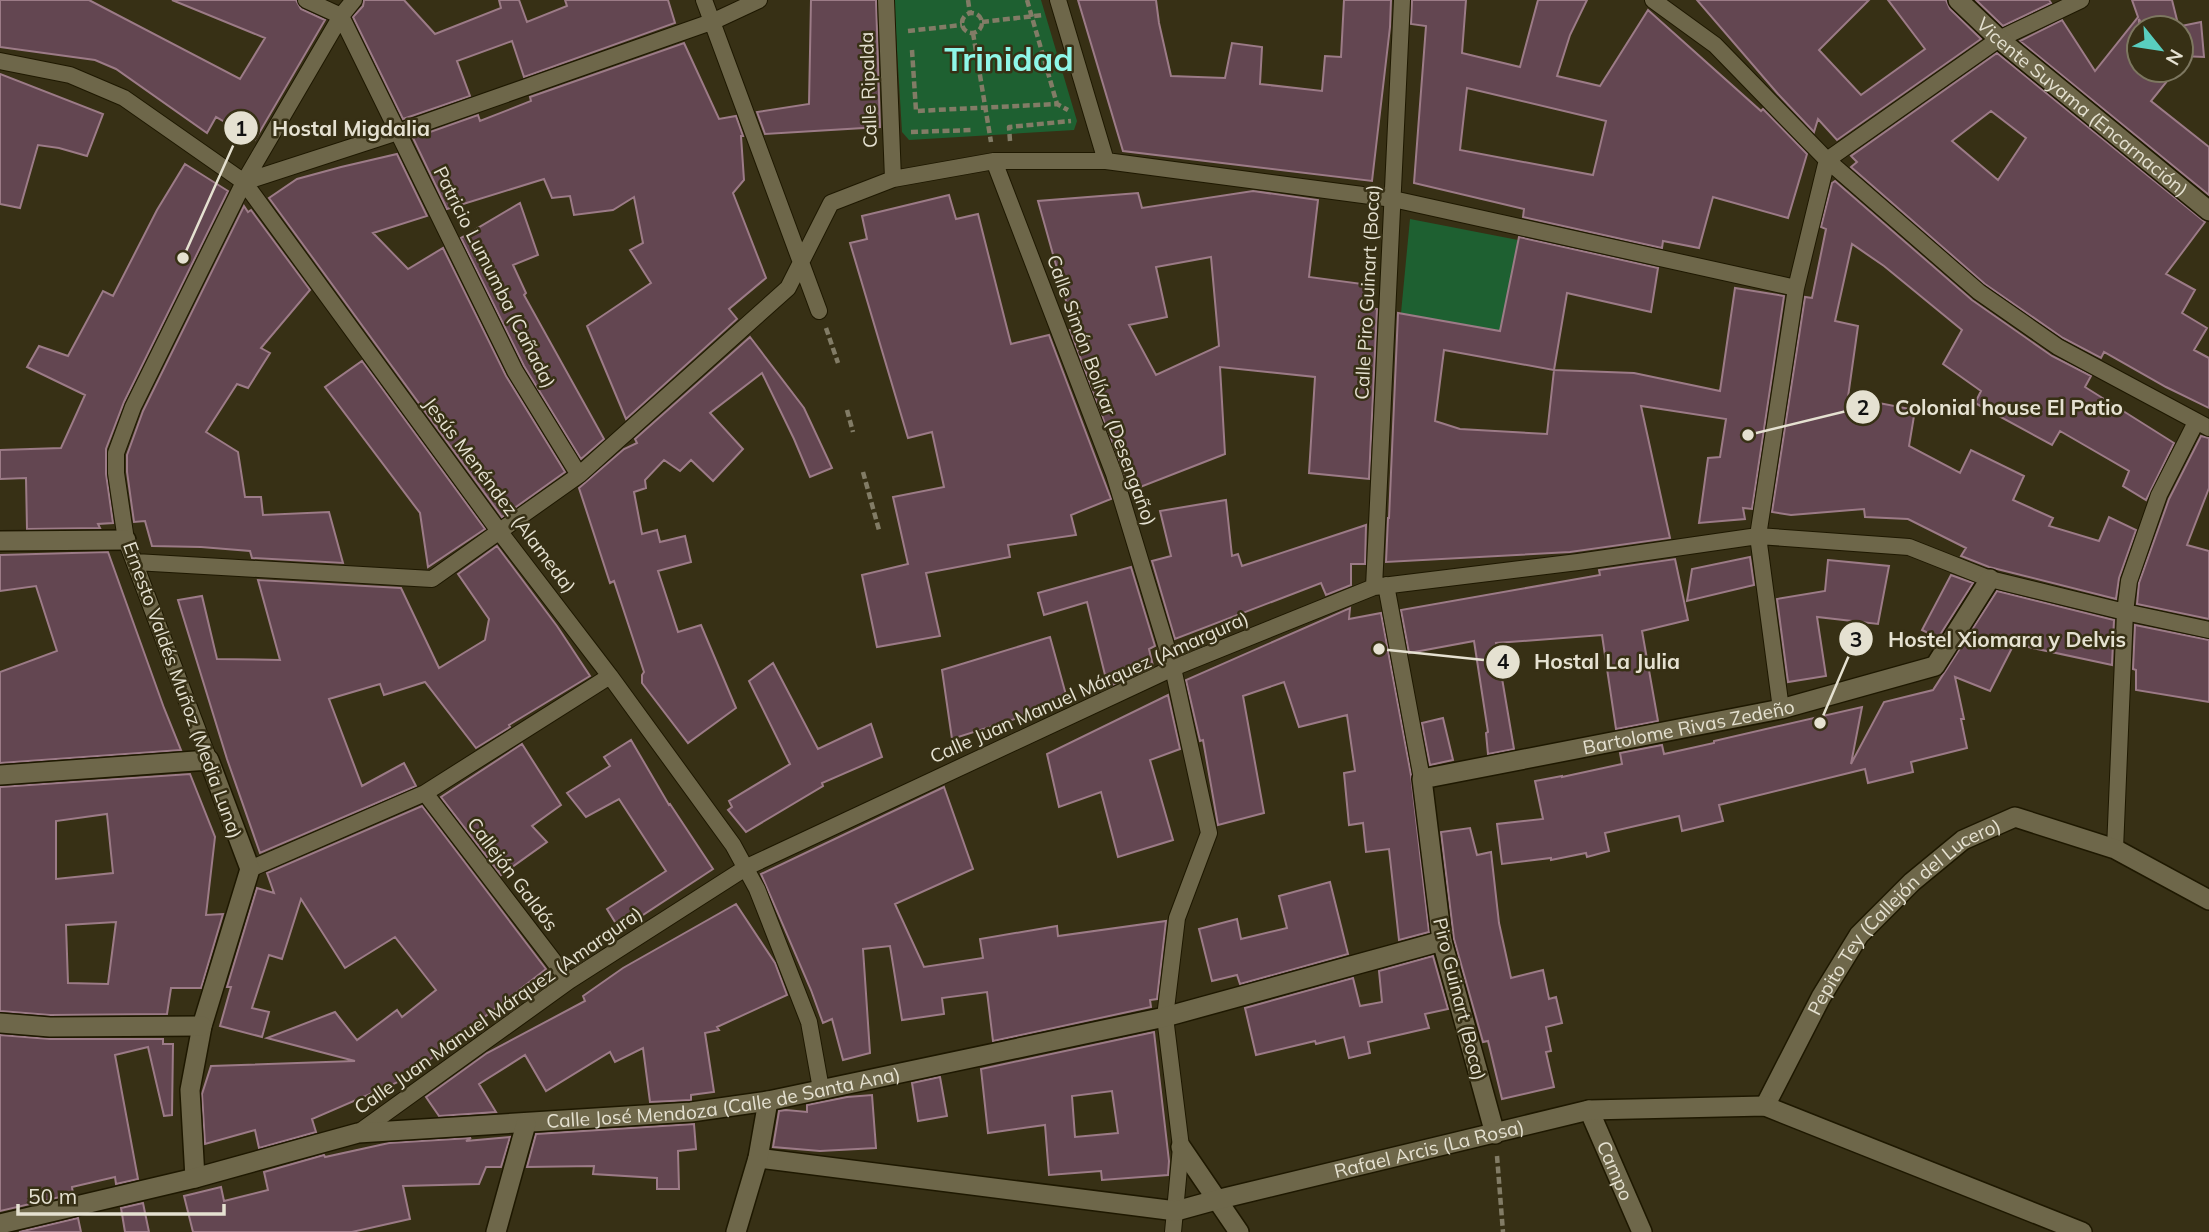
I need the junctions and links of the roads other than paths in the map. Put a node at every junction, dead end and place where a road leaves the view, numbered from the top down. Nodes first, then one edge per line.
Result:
1 (306, 0) edge
2 (354, 0) edge
3 (705, 0) edge
4 (759, 0) edge
5 (886, 0) edge
6 (1058, 0) edge
7 (1402, 0) edge
8 (1653, 0) edge
9 (1958, 0) edge
10 (2081, 0) edge
11 (341, 16) junction
12 (714, 21) junction
13 (1999, 39) junction
14 (0, 61) edge
15 (398, 132) junction
16 (1827, 160) junction
17 (995, 161) junction
18 (1105, 162) junction
19 (893, 179) junction
20 (243, 182) junction
21 (1393, 199) junction
22 (2209, 211) edge
23 (801, 259) junction
24 (1796, 288) junction
25 (819, 311) road end
26 (2202, 425) edge
27 (579, 475) junction
28 (499, 531) junction
29 (1758, 536) junction
30 (126, 540) junction
31 (0, 541) edge
32 (135, 562) junction
33 (1990, 579) junction
34 (1380, 586) junction
35 (2125, 612) junction
36 (2209, 630) edge
37 (1173, 668) junction
38 (610, 676) junction
39 (1781, 709) junction
40 (209, 760) junction
41 (0, 775) edge
42 (1422, 779) junction
43 (425, 793) junction
44 (2115, 849) junction
45 (747, 867) junction
46 (250, 869) junction
47 (2209, 900) edge
48 (1442, 941) junction
49 (569, 981) junction
50 (1166, 1017) junction
51 (0, 1023) edge
52 (202, 1026) junction
53 (821, 1089) junction
54 (768, 1101) junction
55 (1765, 1106) junction
56 (1589, 1110) junction
57 (526, 1124) junction
58 (358, 1133) junction
59 (1495, 1134) junction
60 (1181, 1147) junction
61 (758, 1158) junction
62 (195, 1178) junction
63 (1216, 1200) junction
64 (1176, 1211) junction
65 (0, 1224) edge
66 (496, 1232) edge
67 (736, 1232) edge
68 (1173, 1232) edge
69 (1239, 1232) edge
70 (1642, 1232) edge
71 (2082, 1232) edge

1 - 11 street
2 - 11 street, Ernesto Valdés Muñoz (Media Luna)
3 - 12 street
4 - 12 street
5 - 19 street, Calle Ripalda
6 - 18 street
7 - 21 street, Calle Piro Guinart (Boca)
8 - 16 street
9 - 13 street, Vicente Suyama (Encarnación)
10 - 13 street
11 - 15 street, Patricio Lumumba (Cañada)
11 - 20 street, Ernesto Valdés Muñoz (Media Luna)
12 - 15 street
12 - 23 street
13 - 16 street
13 - 22 street, Vicente Suyama (Encarnación)
14 - 20 street, Jesús Menéndez (Alameda)
15 - 20 street
15 - 27 street, Patricio Lumumba (Cañada)
16 - 24 street
16 - 26 street
17 - 18 street
17 - 19 street
17 - 37 street, Calle Simón Bolívar (Desengaño)
18 - 21 street
19 - 23 street
20 - 28 street, Jesús Menéndez (Alameda)
20 - 30 street, Ernesto Valdés Muñoz (Media Luna)
21 - 24 street
21 - 34 street, Calle Piro Guinart (Boca)
23 - 25 street
23 - 27 street
24 - 29 street
26 - 35 street
27 - 28 street
28 - 32 street
28 - 38 street, Jesús Menéndez (Alameda)
29 - 33 street, Calle Juan Manuel Márquez (Amargura)
29 - 34 street, Calle Juan Manuel Márquez (Amargura)
29 - 39 street
30 - 31 street
30 - 32 street, Ernesto Valdés Muñoz (Media Luna)
32 - 40 street, Ernesto Valdés Muñoz (Media Luna)
33 - 35 street, Calle Juan Manuel Márquez (Amargura)
33 - 39 street, Bartolome Rivas Zedeño
34 - 37 street, Calle Juan Manuel Márquez (Amargura)
34 - 42 street, Calle Piro Guinart (Boca)
35 - 36 street, Calle Juan Manuel Márquez (Amargura)
35 - 44 street
37 - 45 street, Calle Juan Manuel Márquez (Amargura)
37 - 50 street, Calle Simón Bolívar (Desengaño)
38 - 43 street
38 - 45 street, Jesús Menéndez (Alameda)
39 - 42 street, Bartolome Rivas Zedeño
40 - 41 street
40 - 46 street, Ernesto Valdés Muñoz (Media Luna)
42 - 48 street, Piro Guinart (Boca)
43 - 46 street
43 - 49 street, Callejón Galdós
44 - 47 street, Pepito Tey (Callejón del Lucero)
44 - 55 street, Pepito Tey (Callejón del Lucero)
45 - 49 street, Calle Juan Manuel Márquez (Amargura)
45 - 53 street, Jesús Menéndez (Alameda)
46 - 52 street
48 - 50 street, Calle José Mendoza (Calle de Santa Ana)
48 - 59 street, Piro Guinart (Boca)
49 - 58 street, Calle Juan Manuel Márquez (Amargura)
50 - 53 street, Calle José Mendoza (Calle de Santa Ana)
50 - 60 street, Calle Simón Bolívar (Desengaño)
51 - 52 street
52 - 62 street
53 - 54 street, Calle José Mendoza (Calle de Santa Ana)
54 - 57 street, Calle José Mendoza (Calle de Santa Ana)
54 - 61 street
55 - 56 street, Rafael Arcis (La Rosa)
55 - 71 street, Rafael Arcis (La Rosa)
56 - 59 street, Rafael Arcis (La Rosa)
56 - 70 street, Campo
57 - 58 street, Calle José Mendoza (Calle de Santa Ana)
57 - 66 street
58 - 62 street, Calle José Mendoza (Calle de Santa Ana)
59 - 63 street, Rafael Arcis (La Rosa)
60 - 63 street
60 - 64 street, Calle Simón Bolívar (Desengaño)
61 - 64 street, Rafael Arcis (La Rosa)
61 - 67 street
62 - 65 street, Calle José Mendoza (Calle de Santa Ana)
63 - 64 street, Rafael Arcis (La Rosa)
63 - 69 street
64 - 68 street, Calle Simón Bolívar (Desengaño)

